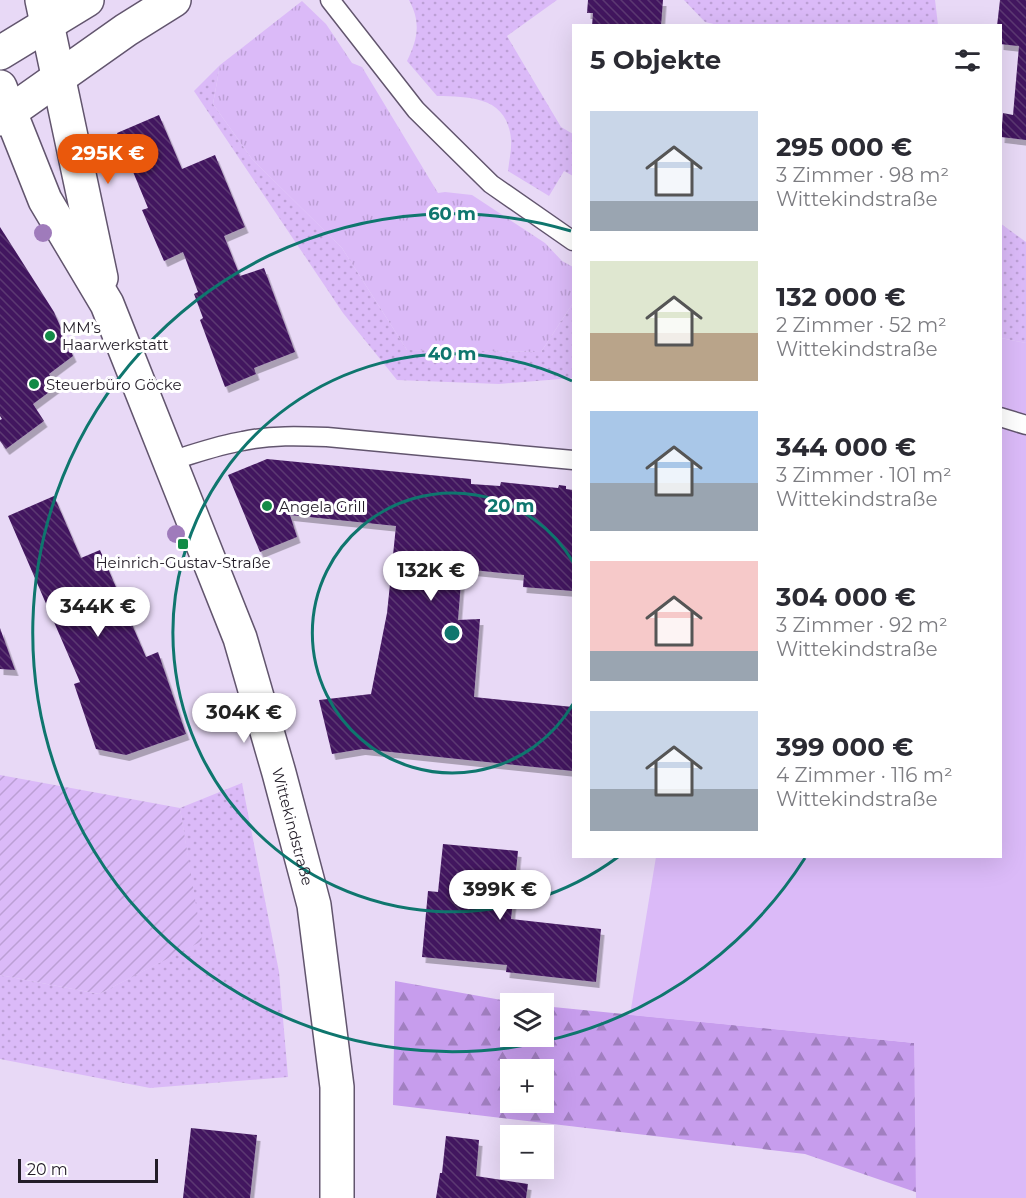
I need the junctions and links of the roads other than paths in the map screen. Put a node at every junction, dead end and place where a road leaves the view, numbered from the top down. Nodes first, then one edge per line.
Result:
1 (87, 0) edge
2 (174, 0) edge
3 (330, 0) edge
4 (44, 12) edge
5 (0, 53) edge
6 (58, 77) junction
7 (3, 106) edge
8 (572, 240) edge
9 (107, 304) junction
10 (1002, 418) edge
11 (1026, 425) edge
12 (572, 460) edge
13 (170, 461) junction
14 (337, 1198) edge

1 - 4 street
2 - 6 street
3 - 8 lane
4 - 5 street
4 - 6 street, Wittekindstraße
6 - 7 street
6 - 9 street, Wittekindstraße
7 - 9 street, Wittekindstraße
9 - 13 street, Wittekindstraße
10 - 11 lane
12 - 13 lane
13 - 14 street, Wittekindstraße

